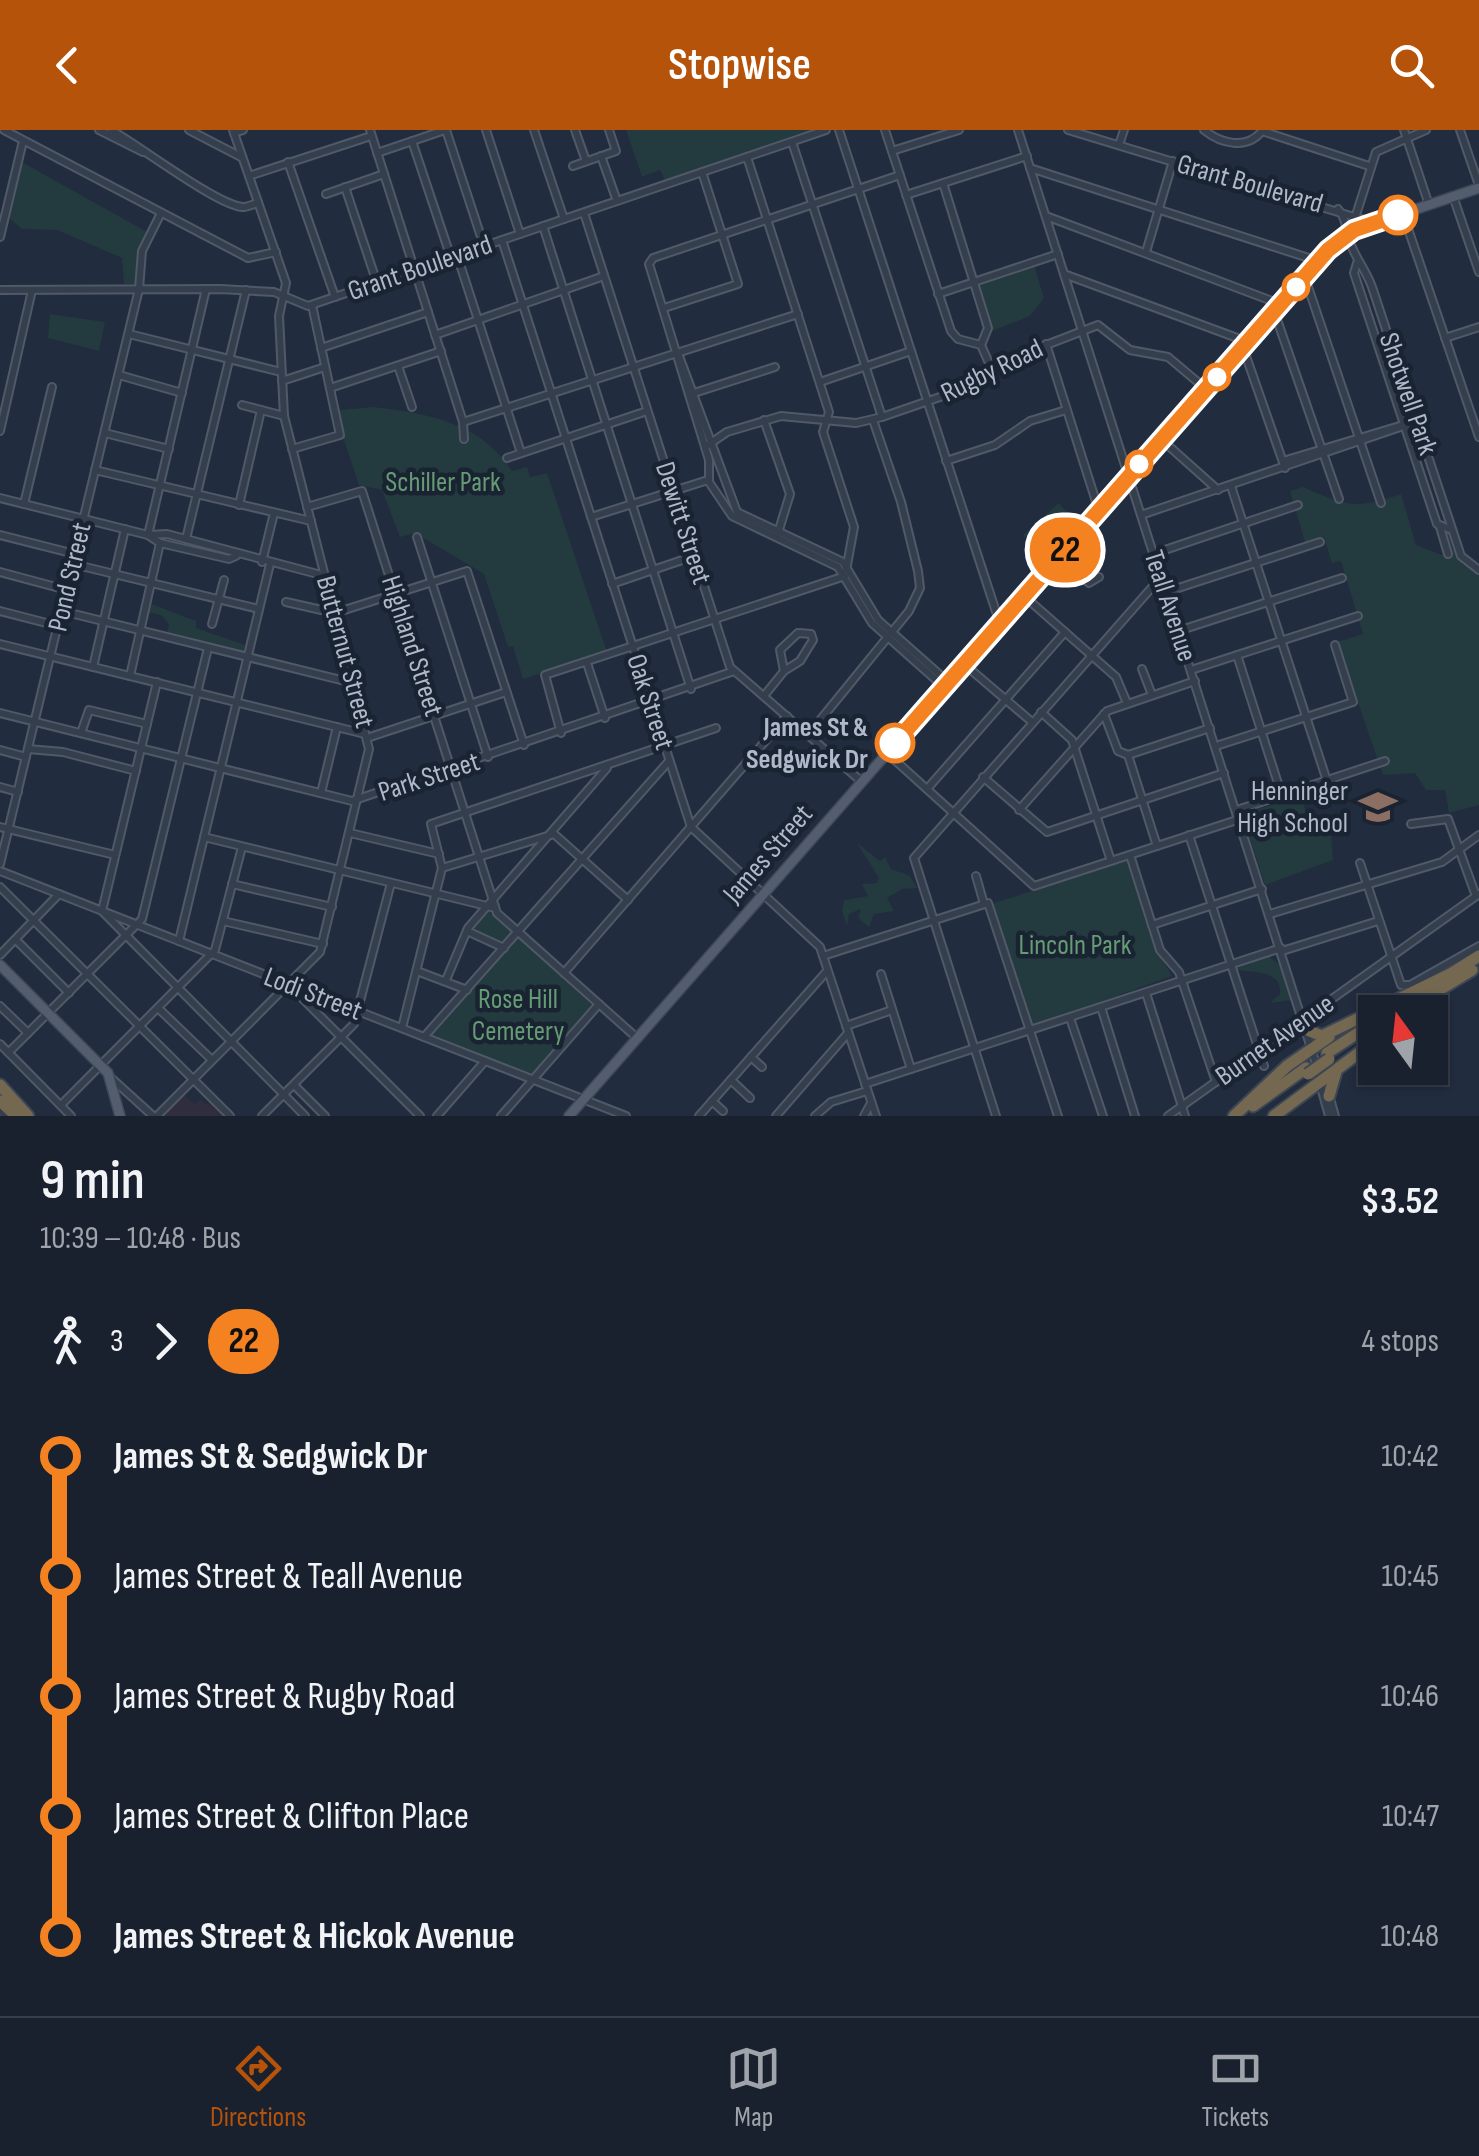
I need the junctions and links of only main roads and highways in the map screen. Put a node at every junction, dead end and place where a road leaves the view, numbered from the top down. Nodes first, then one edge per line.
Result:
1 (1479, 186) edge
2 (1479, 956) edge
3 (0, 965) edge
4 (1479, 965) edge
5 (1446, 981) junction
6 (1420, 995) edge
7 (1428, 995) edge
8 (1306, 1025) road end
9 (1345, 1026) junction
10 (1358, 1034) edge
11 (1358, 1039) edge
12 (1358, 1055) edge
13 (1328, 1056) junction
14 (1307, 1071) junction
15 (1337, 1071) junction
16 (2, 1093) edge
17 (1306, 1093) junction
18 (17, 1116) edge
19 (30, 1116) edge
20 (120, 1116) edge
21 (568, 1116) edge
22 (1237, 1116) edge
23 (1252, 1116) edge
24 (1274, 1116) edge

1 - 21 main road, James Street
2 - 5 highway
3 - 20 main road
4 - 5 highway
5 - 6 highway
5 - 7 highway
5 - 9 highway
8 - 9 highway
9 - 22 highway
10 - 13 highway
11 - 13 highway
12 - 15 highway
13 - 14 highway, bridge
14 - 22 highway
14 - 23 highway
15 - 17 highway
15 - 17 highway
16 - 18 highway
16 - 19 highway
17 - 24 highway

